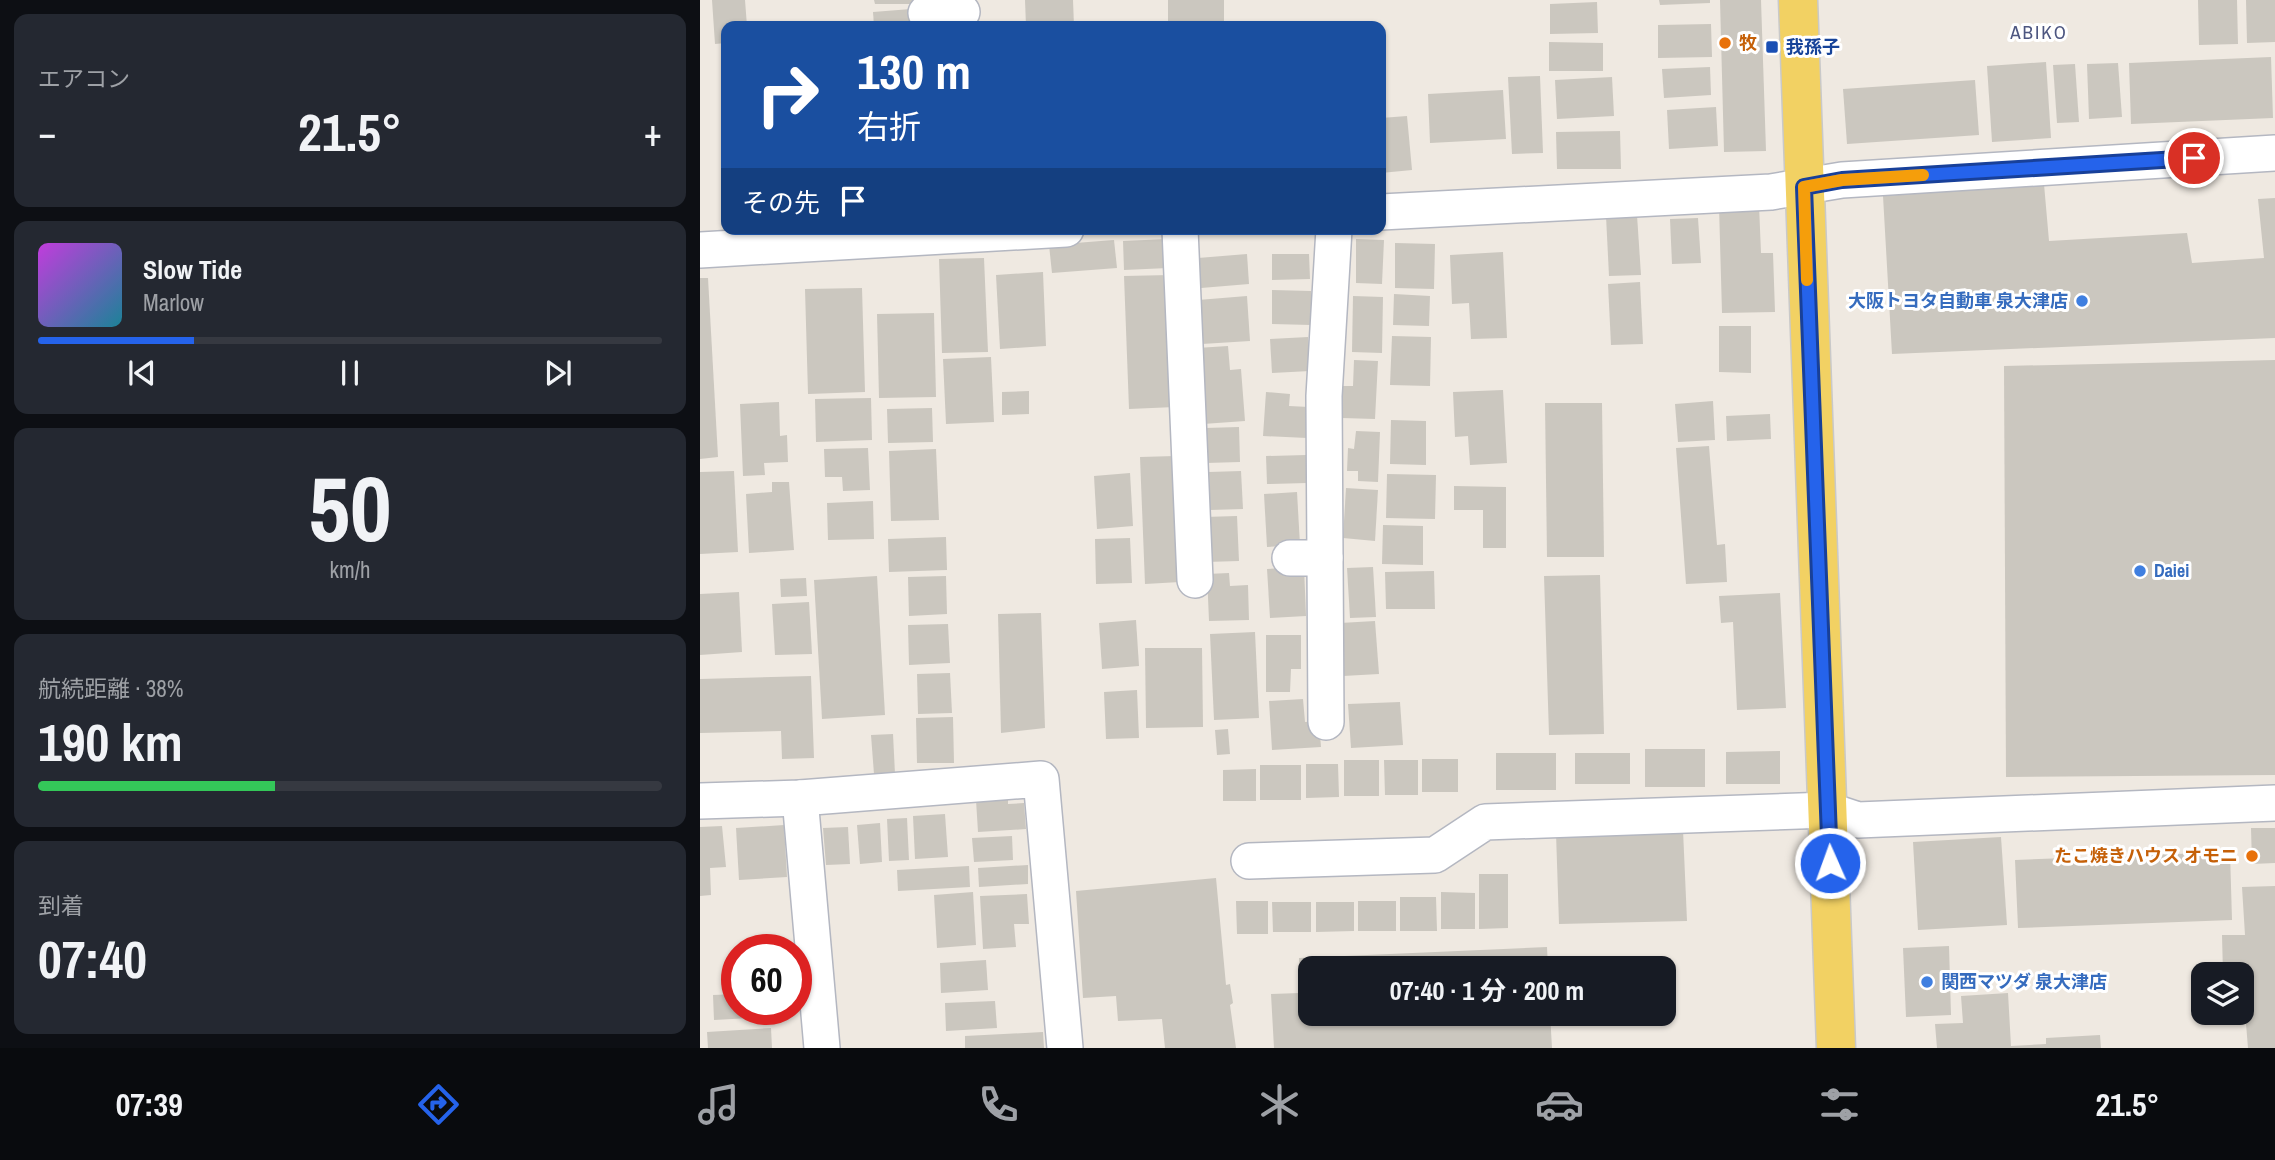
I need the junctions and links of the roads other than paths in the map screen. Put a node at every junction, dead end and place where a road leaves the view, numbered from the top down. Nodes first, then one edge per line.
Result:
1 (1798, 0) edge
2 (962, 12) dead end
3 (926, 13) edge
4 (2275, 153) edge
5 (1804, 187) junction
6 (1386, 212) edge
7 (914, 235) edge
8 (1180, 235) edge
9 (1333, 235) edge
10 (700, 250) edge
11 (1290, 558) dead end
12 (1325, 558) junction
13 (1195, 580) dead end
14 (1316, 701) dead end
15 (800, 798) junction
16 (700, 801) edge
17 (2275, 803) edge
18 (1828, 810) junction
19 (1249, 861) dead end
20 (822, 1048) edge
21 (1065, 1048) edge
22 (1836, 1048) edge

1 - 5 main road
2 - 3 street
4 - 5 street
5 - 6 street
5 - 18 main road
7 - 10 street
8 - 13 street
9 - 12 street
11 - 12 street
12 - 14 street
15 - 16 street
15 - 20 street
15 - 21 street
17 - 18 street
18 - 19 street
18 - 22 main road

